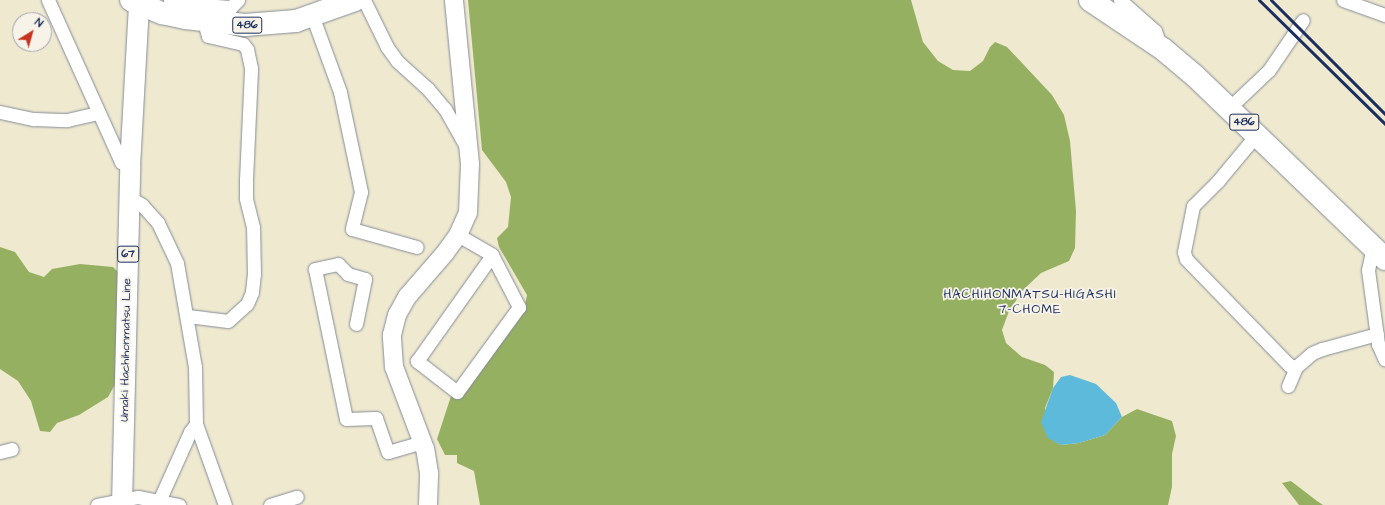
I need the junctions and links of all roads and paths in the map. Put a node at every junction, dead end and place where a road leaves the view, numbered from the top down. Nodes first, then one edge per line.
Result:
1 (48, 0) edge
2 (170, 0) edge
3 (238, 0) edge
4 (355, 0) edge
5 (364, 0) edge
6 (454, 0) edge
7 (1090, 0) edge
8 (1120, 0) edge
9 (1342, 0) edge
10 (136, 1) edge
11 (197, 9) edge
12 (312, 15) junction
13 (1385, 15) edge
14 (1303, 20) dead end
15 (1163, 49) junction
16 (1229, 108) junction
17 (0, 112) edge
18 (98, 113) junction
19 (1257, 134) junction
20 (469, 151) junction
21 (130, 166) junction
22 (130, 198) junction
23 (458, 235) junction
24 (417, 247) dead end
25 (492, 255) junction
26 (1381, 255) edge
27 (188, 316) junction
28 (356, 324) dead end
29 (1377, 334) junction
30 (1385, 360) edge
31 (1296, 367) junction
32 (1288, 386) dead end
33 (196, 424) junction
34 (422, 442) junction
35 (297, 496) dead end
36 (159, 501) junction
37 (122, 502) edge
38 (97, 505) edge
39 (179, 505) edge
40 (225, 505) edge
41 (270, 505) edge
42 (428, 505) edge

1 - 18 street
2 - 11 street
3 - 11 street
4 - 12 highway, 486
5 - 20 street
6 - 20 street
7 - 15 highway, 486
8 - 15 street
9 - 13 street
10 - 11 highway, 486
10 - 21 main road, Umaki Hachihonmatsu Line / 67
11 - 12 highway, 486
11 - 27 street
12 - 24 street
14 - 16 street
15 - 16 highway, 486
16 - 19 highway, 486
17 - 18 street
18 - 21 street
19 - 26 highway, 486
19 - 31 street
20 - 23 street
21 - 22 main road, Umaki Hachihonmatsu Line / 67
22 - 27 street
22 - 37 main road, Umaki Hachihonmatsu Line / 67
23 - 25 street
23 - 34 street
25 - 25 street
26 - 29 street
27 - 33 street
28 - 34 street
29 - 30 street
29 - 31 street
31 - 32 street
33 - 36 street
33 - 40 street
34 - 42 street
35 - 41 street
36 - 37 street
36 - 39 street
37 - 38 street

